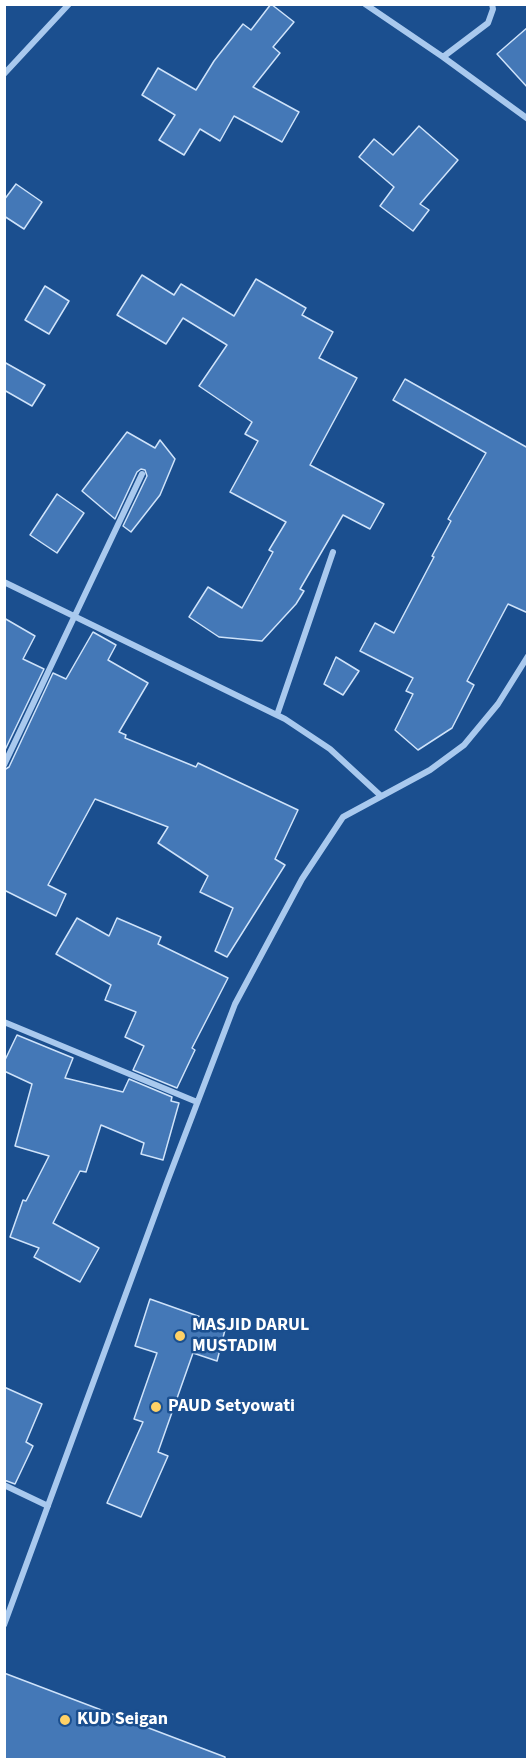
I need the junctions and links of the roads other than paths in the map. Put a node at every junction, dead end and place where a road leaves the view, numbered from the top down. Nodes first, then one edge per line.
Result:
1 (69, 4) edge
2 (365, 4) edge
3 (492, 4) edge
4 (443, 57) junction
5 (4, 74) edge
6 (528, 119) edge
7 (142, 474) dead end
8 (333, 552) dead end
9 (4, 582) edge
10 (75, 616) junction
11 (528, 656) edge
12 (277, 715) junction
13 (4, 765) edge
14 (381, 796) junction
15 (4, 1022) edge
16 (197, 1102) junction
17 (4, 1485) edge
18 (48, 1506) junction
19 (4, 1625) edge

1 - 5 street
2 - 4 street
3 - 4 street
4 - 6 street
7 - 10 street
8 - 12 street
9 - 10 street
10 - 12 street
10 - 13 street
11 - 14 street
12 - 14 street
14 - 16 street
15 - 16 street
16 - 18 street
17 - 18 street
18 - 19 street

